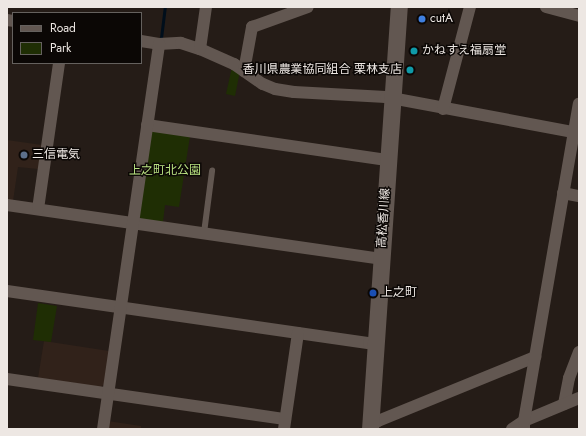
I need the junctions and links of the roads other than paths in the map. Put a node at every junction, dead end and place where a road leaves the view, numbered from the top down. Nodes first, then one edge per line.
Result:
1 (206, 7) edge
2 (308, 7) edge
3 (399, 7) edge
4 (470, 7) edge
5 (546, 7) edge
6 (579, 16) edge
7 (142, 41) edge
8 (159, 44) junction
9 (200, 49) junction
10 (59, 64) edge
11 (244, 70) junction
12 (392, 99) junction
13 (579, 104) edge
14 (443, 109) junction
15 (147, 125) junction
16 (576, 133) edge
17 (388, 160) junction
18 (212, 171) dead end
19 (563, 193) junction
20 (579, 196) edge
21 (7, 205) edge
22 (38, 209) junction
23 (133, 223) junction
24 (204, 233) junction
25 (381, 259) junction
26 (7, 291) edge
27 (120, 308) junction
28 (298, 333) junction
29 (376, 341) junction
30 (579, 352) edge
31 (535, 357) junction
32 (7, 379) edge
33 (108, 394) junction
34 (579, 398) edge
35 (564, 404) junction
36 (284, 424) edge
37 (524, 425) edge
38 (370, 426) edge
39 (103, 429) edge
40 (512, 429) edge

1 - 9 street
2 - 11 street
3 - 12 main road, 高松香川線
4 - 14 street
5 - 6 street
7 - 8 street
8 - 9 street
8 - 15 street
9 - 11 street
10 - 22 street
11 - 12 street
12 - 14 street
12 - 17 main road, 高松香川線
13 - 16 street
14 - 16 street
15 - 17 street
15 - 23 street
16 - 19 street
17 - 25 main road, 高松香川線
18 - 24 lane
19 - 20 street
19 - 31 street
21 - 22 street
22 - 23 street
23 - 24 street
23 - 27 street
24 - 25 street
25 - 29 main road, 高松香川線
26 - 27 street
27 - 28 street
27 - 33 street
28 - 29 street
28 - 36 street
29 - 38 main road, 高松香川線
30 - 35 street
31 - 37 street
31 - 38 street
32 - 33 street
33 - 36 street
33 - 39 street
34 - 35 street
35 - 37 street
37 - 40 street

